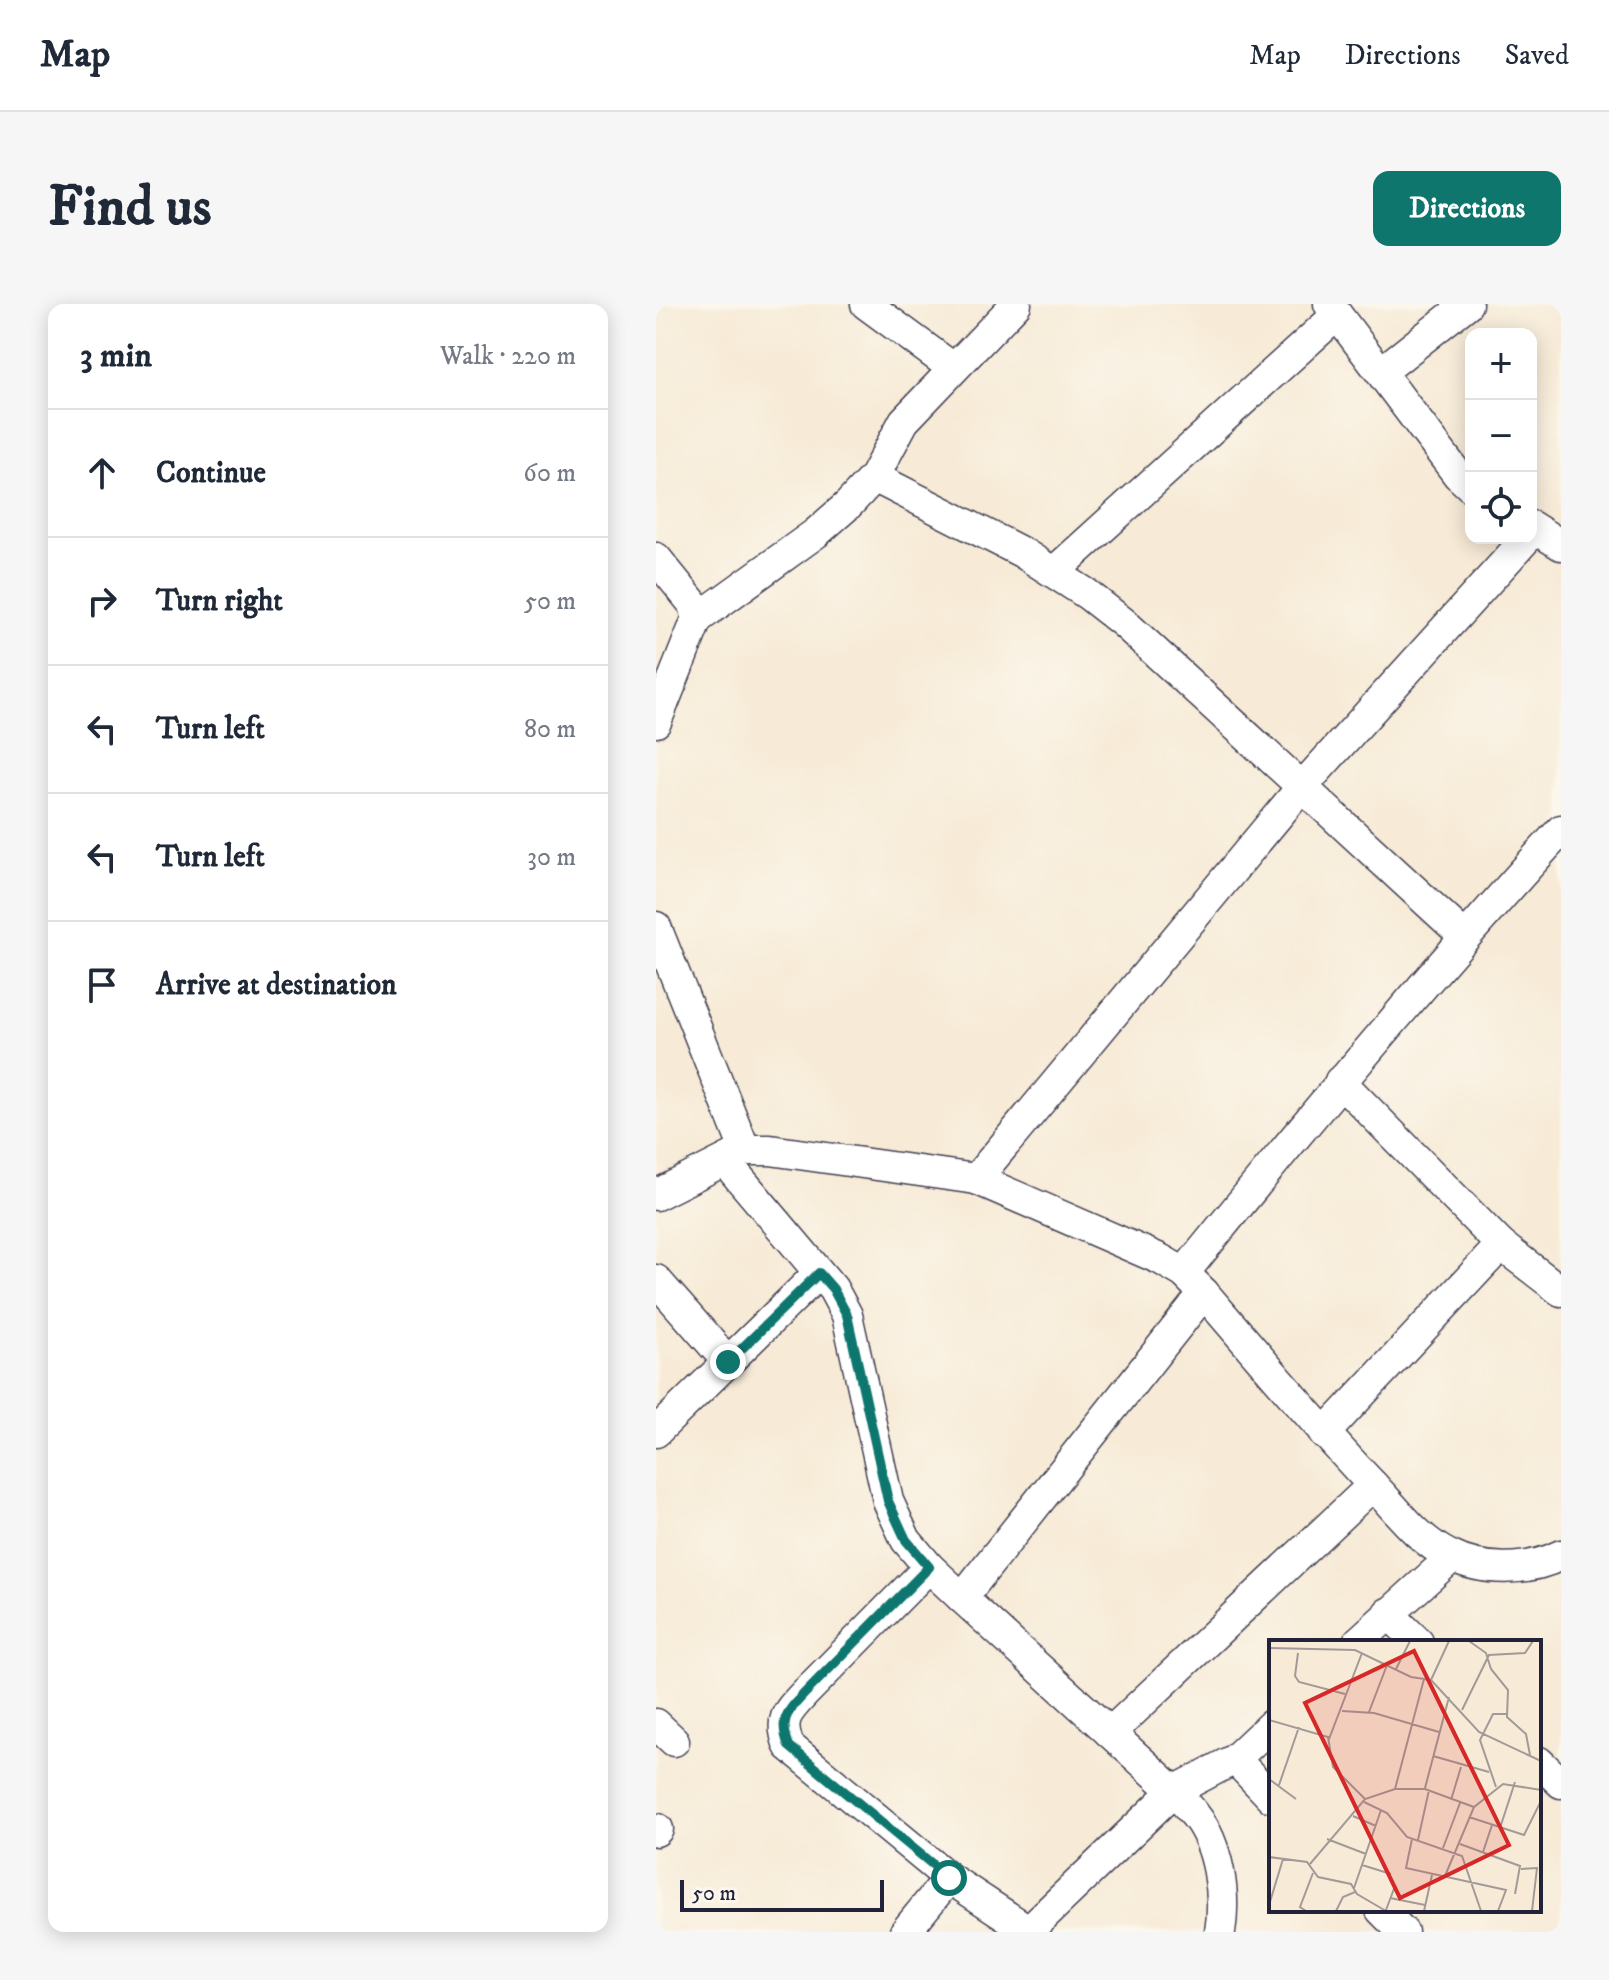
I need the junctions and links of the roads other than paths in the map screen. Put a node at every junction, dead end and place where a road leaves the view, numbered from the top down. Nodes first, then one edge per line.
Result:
1 (866, 304) edge
2 (1016, 304) edge
3 (1467, 304) edge
4 (1333, 309) edge
5 (953, 368) junction
6 (1381, 372) junction
7 (874, 477) junction
8 (1465, 481) edge
9 (1537, 534) edge
10 (1519, 544) edge
11 (1561, 545) edge
12 (656, 558) edge
13 (1054, 572) junction
14 (697, 619) junction
15 (656, 722) edge
16 (1301, 788) junction
17 (1561, 830) edge
18 (656, 927) edge
19 (1464, 936) junction
20 (1340, 1081) junction
21 (735, 1156) junction
22 (976, 1179) junction
23 (656, 1195) edge
24 (1501, 1245) junction
25 (819, 1273) junction
26 (656, 1280) edge
27 (1194, 1283) junction
28 (1561, 1291) edge
29 (728, 1362) junction
30 (656, 1432) edge
31 (1324, 1434) junction
32 (1373, 1485) junction
33 (1561, 1555) edge
34 (1452, 1557) junction
35 (929, 1567) junction
36 (962, 1598) junction
37 (1388, 1613) junction
38 (1360, 1640) edge
39 (1416, 1640) edge
40 (1269, 1727) edge
41 (1110, 1733) junction
42 (1235, 1759) junction
43 (1541, 1764) edge
44 (1561, 1783) edge
45 (1174, 1791) junction
46 (1269, 1795) edge
47 (949, 1878) junction
48 (1383, 1912) edge
49 (1030, 1931) edge
50 (905, 1932) edge
51 (1220, 1932) edge
52 (1403, 1932) edge

1 - 5 street
2 - 5 street
3 - 6 street
4 - 6 street
4 - 13 street
5 - 7 street
6 - 8 street
7 - 13 street
7 - 14 street
9 - 11 street
10 - 16 street
12 - 14 street
13 - 16 street
14 - 15 street
16 - 19 street
16 - 22 street
17 - 19 street
18 - 21 street
19 - 20 street
20 - 24 street
20 - 27 street
21 - 22 street
21 - 23 street
21 - 25 street
22 - 27 street
24 - 28 street
24 - 31 street
25 - 29 street
25 - 35 street
26 - 29 street
27 - 31 street
27 - 36 street
29 - 30 street
31 - 32 street
32 - 34 street
32 - 41 street
33 - 34 street
34 - 37 street
35 - 36 street
35 - 47 street
36 - 41 street
37 - 38 street
37 - 39 street
40 - 42 street
41 - 45 street
42 - 45 street
42 - 46 street
43 - 44 street
45 - 49 street
45 - 51 street
47 - 49 street
47 - 50 street
48 - 52 street

